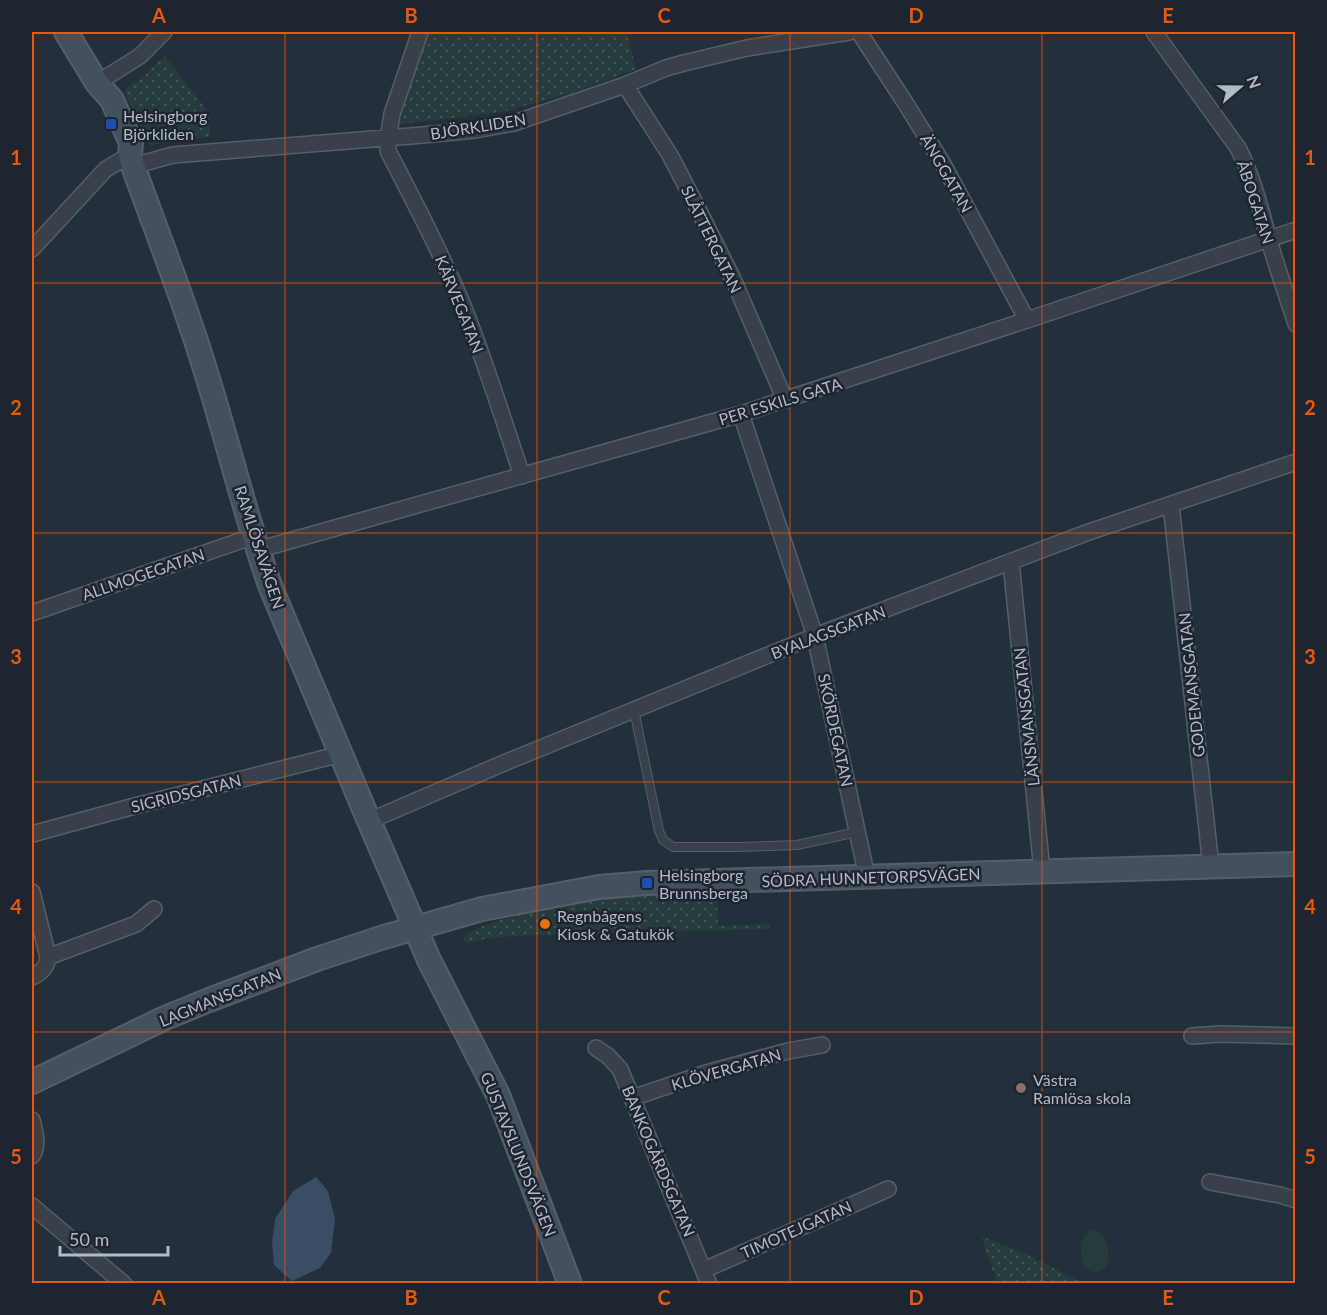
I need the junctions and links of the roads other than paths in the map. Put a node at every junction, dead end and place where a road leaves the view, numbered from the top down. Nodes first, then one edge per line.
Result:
1 (66, 32) edge
2 (164, 32) edge
3 (420, 32) edge
4 (849, 32) edge
5 (859, 32) edge
6 (1154, 32) edge
7 (97, 82) junction
8 (625, 86) junction
9 (388, 138) junction
10 (132, 160) junction
11 (1296, 230) edge
12 (1269, 240) junction
13 (32, 249) edge
14 (1028, 320) junction
15 (1296, 324) edge
16 (785, 400) junction
17 (741, 414) junction
18 (1296, 462) edge
19 (522, 476) junction
20 (1171, 505) junction
21 (255, 543) junction
22 (1011, 562) junction
23 (32, 613) edge
24 (815, 636) junction
25 (634, 710) junction
26 (341, 754) junction
27 (369, 821) junction
28 (857, 832) junction
29 (32, 834) edge
30 (1296, 864) edge
31 (1211, 866) junction
32 (1042, 871) junction
33 (867, 877) junction
34 (32, 892) edge
35 (154, 909) dead end
36 (416, 928) junction
37 (48, 957) junction
38 (32, 976) edge
39 (1192, 1036) dead end
40 (1296, 1036) edge
41 (822, 1045) dead end
42 (596, 1048) dead end
43 (32, 1082) edge
44 (632, 1098) junction
45 (32, 1120) edge
46 (32, 1156) edge
47 (1210, 1182) dead end
48 (888, 1189) dead end
49 (1296, 1200) edge
50 (32, 1206) edge
51 (707, 1276) edge
52 (124, 1284) edge
53 (570, 1284) edge

1 - 7 street, RAMLÖSAVÄGEN
2 - 7 street
3 - 9 street
4 - 8 street, BJÖRKLIDEN
5 - 14 street, ÄNGGATAN
6 - 12 street, ÅBOGATAN
7 - 10 street, RAMLÖSAVÄGEN
8 - 9 street, BJÖRKLIDEN
8 - 16 street, SLÅTTERGATAN
9 - 10 street, BJÖRKLIDEN
9 - 19 street, KÄRVEGATAN
10 - 13 street, BJÖRKLIDEN
10 - 21 street, RAMLÖSAVÄGEN
11 - 12 street, PER ESKILS GATA
12 - 14 street, PER ESKILS GATA
12 - 15 street, ÅBOGATAN
14 - 16 street, PER ESKILS GATA
16 - 17 street, PER ESKILS GATA
17 - 19 street, PER ESKILS GATA
17 - 24 street, SKÖRDEGATAN
18 - 20 street, BYALAGSGATAN
19 - 21 street, PER ESKILS GATA
20 - 22 street, BYALAGSGATAN
20 - 31 street, GODEMANSGATAN
21 - 23 street, ALLMOGEGATAN
21 - 26 street, RAMLÖSAVÄGEN
22 - 24 street, BYALAGSGATAN
22 - 32 street, LÄNSMANSGATAN
24 - 25 street, BYALAGSGATAN
24 - 28 street, SKÖRDEGATAN
25 - 27 street, BYALAGSGATAN
25 - 28 lane
26 - 27 street, RAMLÖSAVÄGEN
26 - 29 street, SIGRIDSGATAN
27 - 36 street, RAMLÖSAVÄGEN
28 - 33 street, SKÖRDEGATAN
30 - 31 street, SÖDRA HUNNETORPSVÄGEN
31 - 32 street, SÖDRA HUNNETORPSVÄGEN
32 - 33 street, SÖDRA HUNNETORPSVÄGEN
33 - 36 street, SÖDRA HUNNETORPSVÄGEN
34 - 37 street
35 - 37 street
36 - 43 street, LAGMANSGATAN
36 - 53 street, GUSTAVSLUNDSVÄGEN
37 - 38 street
39 - 40 street
41 - 44 street, KLÖVERGATAN
42 - 44 street, BANKOGÅRDSGATAN
44 - 51 street, BANKOGÅRDSGATAN
45 - 46 street
47 - 49 street
48 - 51 street, TIMOTEJGATAN
50 - 52 street

